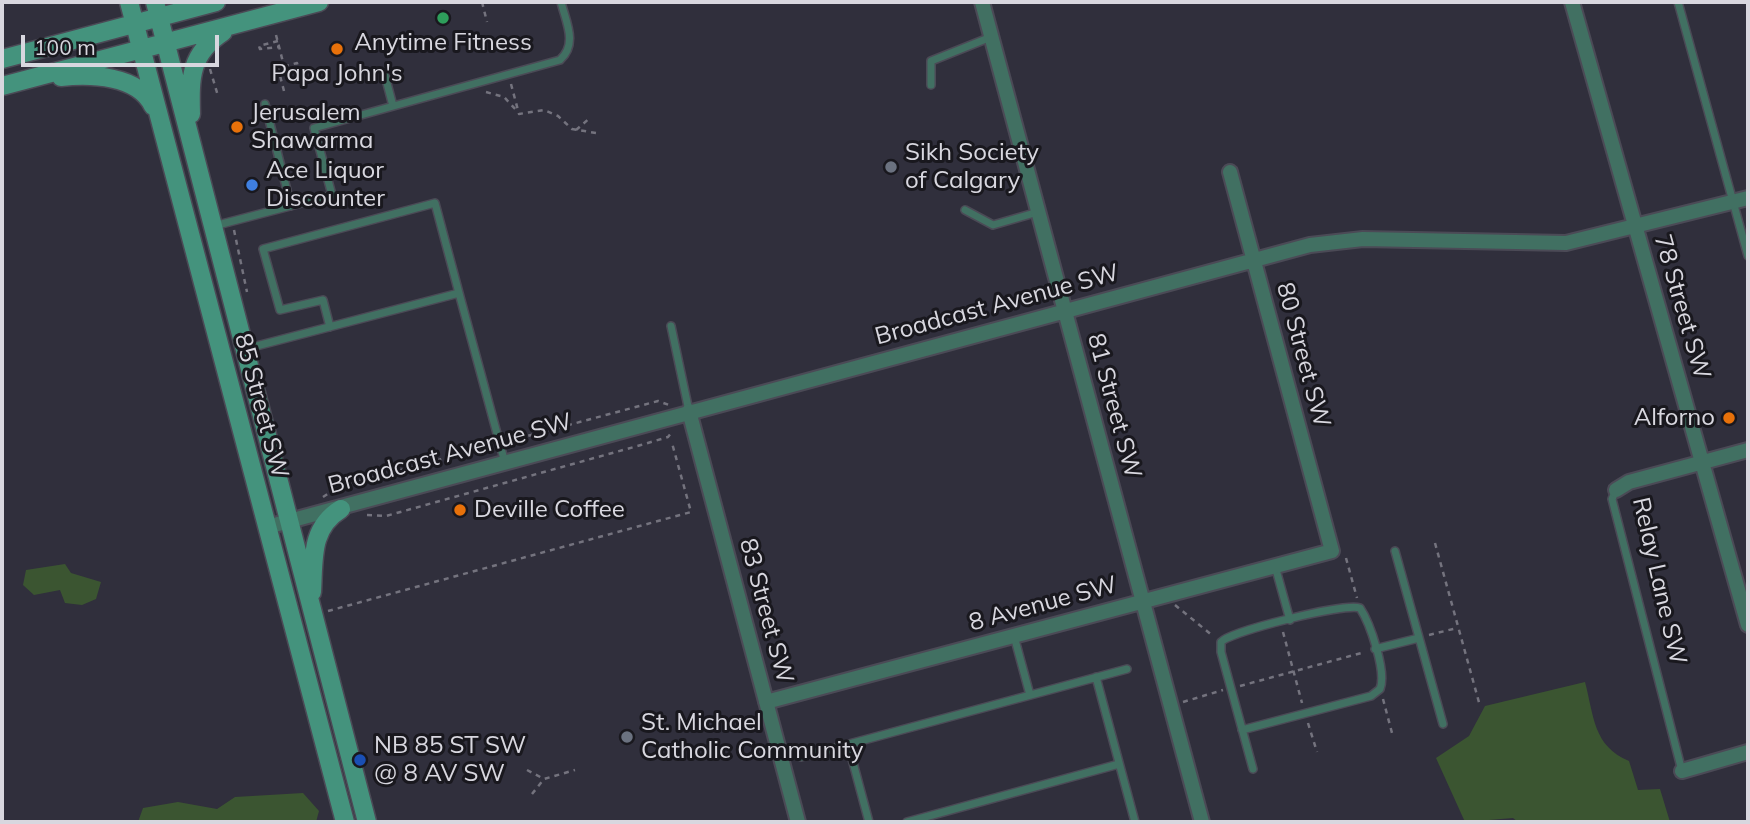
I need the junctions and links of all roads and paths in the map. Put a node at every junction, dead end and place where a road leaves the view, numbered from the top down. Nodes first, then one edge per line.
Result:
1 (129, 2) edge
2 (216, 2) edge
3 (319, 2) edge
4 (482, 2) edge
5 (561, 2) edge
6 (982, 2) edge
7 (1572, 2) edge
8 (1678, 2) edge
9 (157, 9) edge
10 (488, 22) dead end
11 (134, 23) junction
12 (237, 24) junction
13 (276, 35) dead end
14 (991, 37) junction
15 (278, 41) junction
16 (166, 43) junction
17 (279, 47) junction
18 (141, 50) junction
19 (2, 59) edge
20 (209, 65) dead end
21 (284, 66) junction
22 (384, 72) dead end
23 (300, 74) dead end
24 (22, 80) junction
25 (510, 81) dead end
26 (931, 85) dead end
27 (2, 86) edge
28 (284, 91) dead end
29 (484, 91) dead end
30 (218, 96) dead end
31 (265, 104) dead end
32 (393, 106) junction
33 (519, 114) junction
34 (591, 117) dead end
35 (159, 119) junction
36 (576, 130) junction
37 (596, 133) dead end
38 (191, 142) junction
39 (1230, 172) dead end
40 (1748, 198) edge
41 (1734, 202) junction
42 (291, 206) junction
43 (965, 210) dead end
44 (1039, 212) junction
45 (213, 226) junction
46 (1637, 228) junction
47 (1748, 257) edge
48 (1254, 259) junction
49 (459, 293) junction
50 (1065, 311) junction
51 (671, 326) dead end
52 (330, 327) junction
53 (244, 350) junction
54 (689, 411) junction
55 (672, 443) dead end
56 (1748, 450) edge
57 (505, 463) junction
58 (1703, 463) junction
59 (1616, 490) joint
60 (341, 509) junction
61 (288, 522) junction
62 (267, 527) junction
63 (1435, 543) dead end
64 (1332, 551) joint
65 (1395, 551) dead end
66 (1346, 558) dead end
67 (1274, 566) junction
68 (1172, 593) junction
69 (1142, 601) junction
70 (1746, 607) edge
71 (1360, 608) junction
72 (318, 611) junction
73 (1290, 620) junction
74 (1280, 623) junction
75 (1748, 625) edge
76 (1458, 627) junction
77 (1014, 636) junction
78 (1419, 638) junction
79 (1221, 642) junction
80 (1375, 649) junction
81 (1128, 669) dead end
82 (1294, 671) junction
83 (1096, 677) junction
84 (1231, 688) junction
85 (1380, 689) junction
86 (1030, 695) junction
87 (766, 702) junction
88 (1170, 705) junction
89 (1480, 706) dead end
90 (1305, 713) junction
91 (1443, 724) dead end
92 (1242, 730) junction
93 (1392, 733) dead end
94 (848, 744) junction
95 (1317, 752) dead end
96 (1748, 752) edge
97 (801, 757) dead end
98 (1119, 764) junction
99 (1253, 769) dead end
100 (527, 770) dead end
101 (575, 770) dead end
102 (1682, 771) joint
103 (544, 779) junction
104 (532, 794) dead end
105 (345, 822) edge
106 (367, 822) edge
107 (798, 822) edge
108 (869, 822) edge
109 (907, 822) edge
110 (1135, 822) edge
111 (1202, 822) edge

1 - 11 main road, 85 Street SW
2 - 9 main road
3 - 12 main road
4 - 10 path
5 - 32 lane
6 - 14 street, 81 Street SW
7 - 46 street, 78 Street SW
8 - 41 lane
9 - 11 main road
9 - 16 main road, 85 Street SW
11 - 18 main road, 85 Street SW
11 - 19 main road
12 - 16 main road
12 - 38 main road
13 - 15 path
14 - 26 lane
14 - 44 street, 81 Street SW
15 - 17 path
15 - 17 path
16 - 18 main road
16 - 38 main road, 85 Street SW
17 - 21 path
18 - 24 main road
18 - 35 main road, 85 Street SW
20 - 30 path
21 - 23 path
21 - 28 path
22 - 32 lane
24 - 27 main road
24 - 35 main road
25 - 33 path
29 - 33 path
31 - 42 lane
32 - 42 lane
33 - 36 path
34 - 36 path
35 - 62 main road, 85 Street SW
36 - 37 path
38 - 45 main road, 85 Street SW
39 - 48 street, 80 Street SW
40 - 41 street, Broadcast Avenue SW
41 - 46 street, Broadcast Avenue SW
41 - 47 lane
42 - 45 lane
43 - 44 lane
44 - 50 street, 81 Street SW
45 - 53 main road, 85 Street SW
46 - 48 street, Broadcast Avenue SW
46 - 58 street, 78 Street SW
48 - 50 street, Broadcast Avenue SW
48 - 64 street, 80 Street SW
49 - 52 lane
49 - 52 lane
49 - 57 lane
50 - 54 street, Broadcast Avenue SW
50 - 69 street, 81 Street SW
51 - 54 lane
52 - 53 lane
53 - 61 main road, 85 Street SW
54 - 57 street, Broadcast Avenue SW
54 - 87 street, 83 Street SW
55 - 72 path
56 - 58 street
57 - 60 street, Broadcast Avenue SW
58 - 59 street, Relay Lane SW
58 - 70 street, 78 Street SW
59 - 102 lane, Relay Lane SW
60 - 61 street, Broadcast Avenue SW
60 - 72 main road
61 - 62 street, Broadcast Avenue SW
61 - 72 main road, 85 Street SW
62 - 105 main road, 85 Street SW
63 - 76 path
64 - 67 street, 8 Avenue SW
65 - 78 lane
66 - 71 path
67 - 68 street, 8 Avenue SW
67 - 73 lane
68 - 69 street, 8 Avenue SW
68 - 79 path
69 - 77 street, 8 Avenue SW
69 - 88 street, 81 Street SW
70 - 75 street, 78 Street SW
71 - 73 lane
71 - 80 lane
72 - 106 main road, 85 Street SW
73 - 74 lane
74 - 79 lane
74 - 82 path
76 - 78 path
76 - 89 path
77 - 86 lane
77 - 87 street, 8 Avenue SW
78 - 80 lane
78 - 91 lane
79 - 84 lane
80 - 82 path
80 - 85 lane
81 - 83 lane
82 - 84 path
82 - 90 path
83 - 86 lane
83 - 98 lane
84 - 88 path
84 - 92 lane
85 - 90 lane
85 - 93 path
86 - 94 lane
87 - 107 street, 83 Street SW
88 - 111 street, 81 Street SW
90 - 92 lane
90 - 95 path
92 - 99 lane
94 - 97 lane
94 - 108 lane
96 - 102 street
98 - 109 lane
98 - 110 lane
100 - 103 path
101 - 103 path
103 - 104 path

